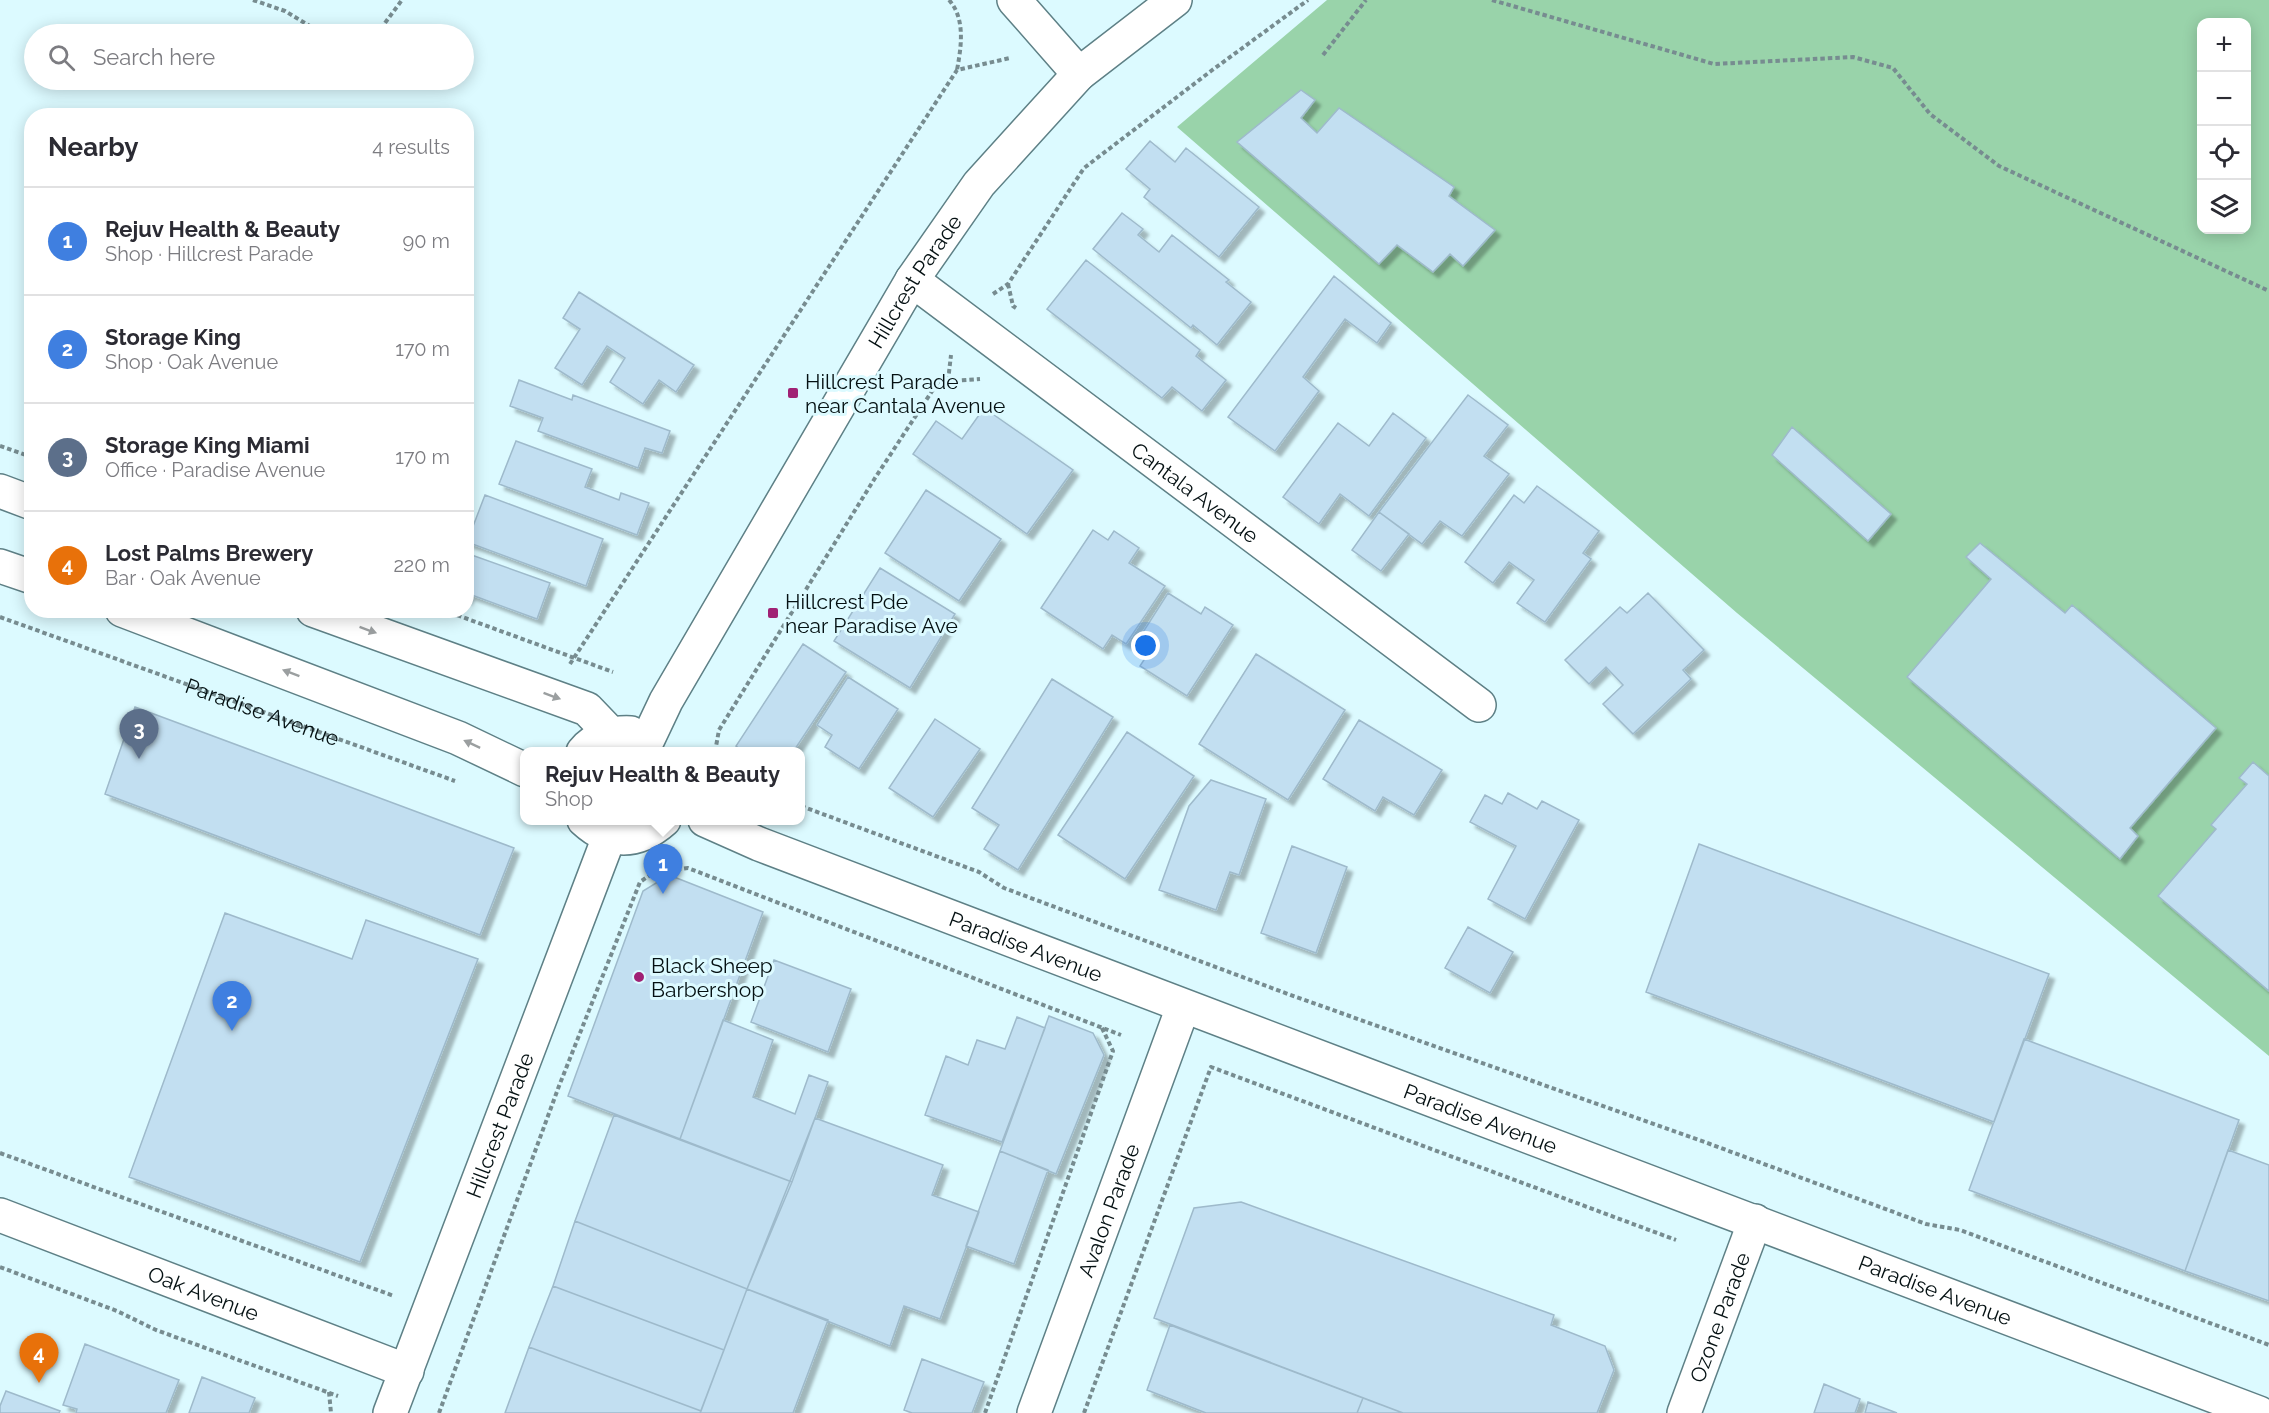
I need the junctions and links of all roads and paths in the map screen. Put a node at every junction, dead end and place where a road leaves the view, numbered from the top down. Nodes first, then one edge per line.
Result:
1 (253, 0) edge
2 (402, 0) edge
3 (949, 0) edge
4 (1014, 0) edge
5 (1175, 0) edge
6 (1308, 0) edge
7 (1366, 0) edge
8 (1492, 0) edge
9 (306, 24) edge
10 (384, 24) edge
11 (1323, 55) dead end
12 (1010, 58) dead end
13 (957, 70) junction
14 (1079, 74) junction
15 (912, 280) junction
16 (2269, 291) edge
17 (986, 299) dead end
18 (952, 353) dead end
19 (0, 446) edge
20 (24, 455) edge
21 (0, 491) edge
22 (24, 500) edge
23 (0, 566) edge
24 (24, 574) edge
25 (0, 617) edge
26 (143, 618) edge
27 (335, 618) edge
28 (465, 618) edge
29 (573, 657) junction
30 (613, 672) dead end
31 (1479, 705) dead end
32 (610, 734) junction
33 (655, 745) edge
34 (588, 747) edge
35 (716, 747) edge
36 (520, 768) edge
37 (461, 783) dead end
38 (805, 807) edge
39 (658, 825) edge
40 (716, 825) edge
41 (596, 829) edge
42 (1183, 1007) junction
43 (1100, 1025) junction
44 (1121, 1035) dead end
45 (0, 1153) edge
46 (0, 1215) edge
47 (1755, 1221) junction
48 (1676, 1240) dead end
49 (0, 1267) edge
50 (394, 1296) dead end
51 (2269, 1345) edge
52 (407, 1371) junction
53 (329, 1392) junction
54 (338, 1396) dead end
55 (331, 1413) edge
56 (390, 1413) edge
57 (440, 1413) edge
58 (985, 1413) edge
59 (1034, 1413) edge
60 (1084, 1413) edge
61 (1684, 1413) edge
62 (2259, 1413) edge

1 - 9 path
2 - 10 path
3 - 13 path
4 - 14 street
5 - 14 street, Hillcrest Parade
6 - 17 path
7 - 11 path
8 - 16 path
12 - 13 path
13 - 29 path
14 - 15 street, Hillcrest Parade
15 - 31 street, Cantala Avenue
15 - 33 street, Hillcrest Parade
18 - 35 path
19 - 20 path
21 - 22 street
23 - 24 street
25 - 37 path, Paradise Avenue
36 -> 26 street
27 -> 32 street
28 - 29 path
29 - 30 path
32 - 33 street
32 - 34 street
38 - 51 path
39 - 41 street
40 - 42 street, Paradise Avenue
41 - 52 street, Hillcrest Parade
42 - 47 street, Paradise Avenue
42 - 59 street, Avalon Parade
43 - 44 path
43 - 57 path, Hillcrest Parade
43 - 58 path
45 - 50 path
46 - 52 street, Oak Avenue
47 - 61 street, Ozone Parade
47 - 62 street, Paradise Avenue
48 - 60 path
49 - 53 path
52 - 56 street, Hillcrest Parade
53 - 54 path
53 - 55 path

